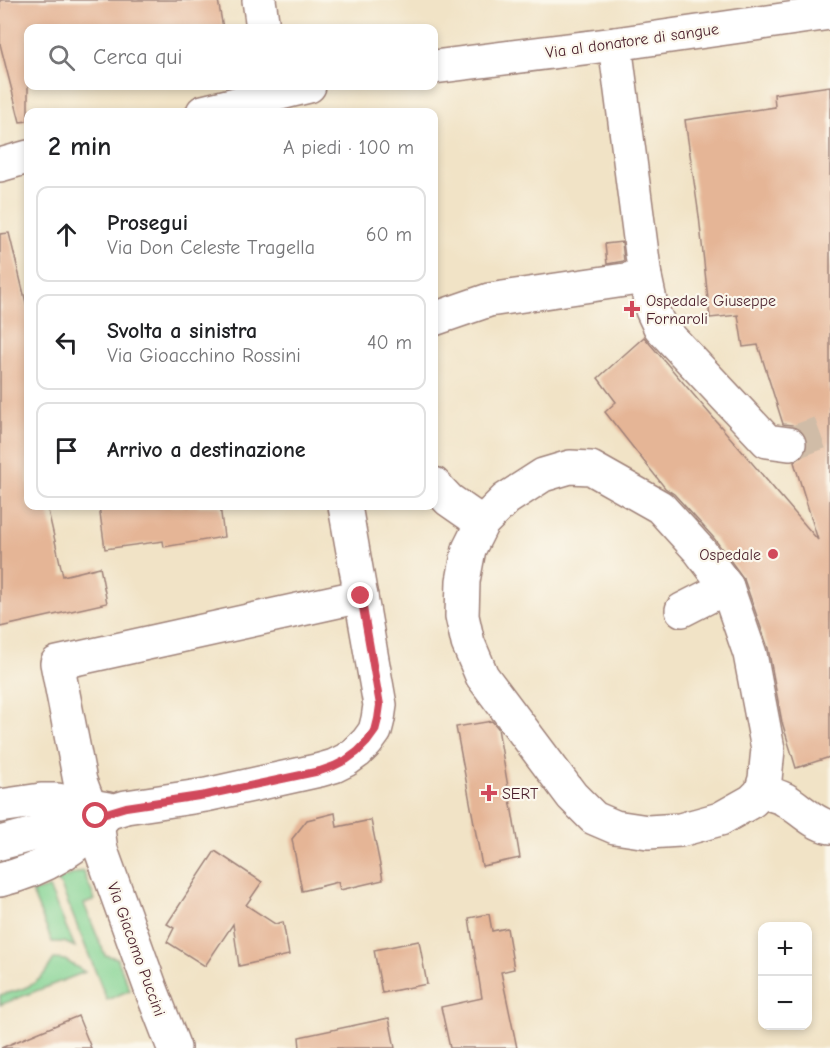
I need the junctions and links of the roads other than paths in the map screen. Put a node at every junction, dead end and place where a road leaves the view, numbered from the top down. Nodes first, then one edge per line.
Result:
1 (260, 0) edge
2 (778, 10) edge
3 (830, 13) edge
4 (263, 24) edge
5 (615, 44) junction
6 (438, 66) edge
7 (297, 90) edge
8 (275, 97) edge
9 (222, 108) edge
10 (24, 158) edge
11 (0, 165) edge
12 (645, 277) junction
13 (438, 318) edge
14 (789, 444) tunnel mouth
15 (438, 488) edge
16 (346, 510) edge
17 (482, 523) junction
18 (727, 587) junction
19 (361, 596) junction
20 (682, 610) dead end
21 (761, 792) junction
22 (0, 806) edge
23 (101, 821) junction
24 (830, 827) edge
25 (0, 843) edge
26 (0, 880) edge
27 (174, 1048) edge

1 - 4 street
2 - 3 street, Via al donatore di sangue
2 - 5 street, Via al donatore di sangue
5 - 6 street, Via al donatore di sangue
5 - 12 street
7 - 8 street
8 - 9 street
10 - 11 street
12 - 13 street
12 - 14 street
15 - 17 street
16 - 19 street
17 - 18 street
17 - 21 street
18 - 20 street
18 - 21 street
19 - 23 street
19 - 23 street, Via Giacomo Puccini
21 - 24 street
22 - 23 street
23 - 25 street
23 - 26 street
23 - 27 street, Via Giacomo Puccini

